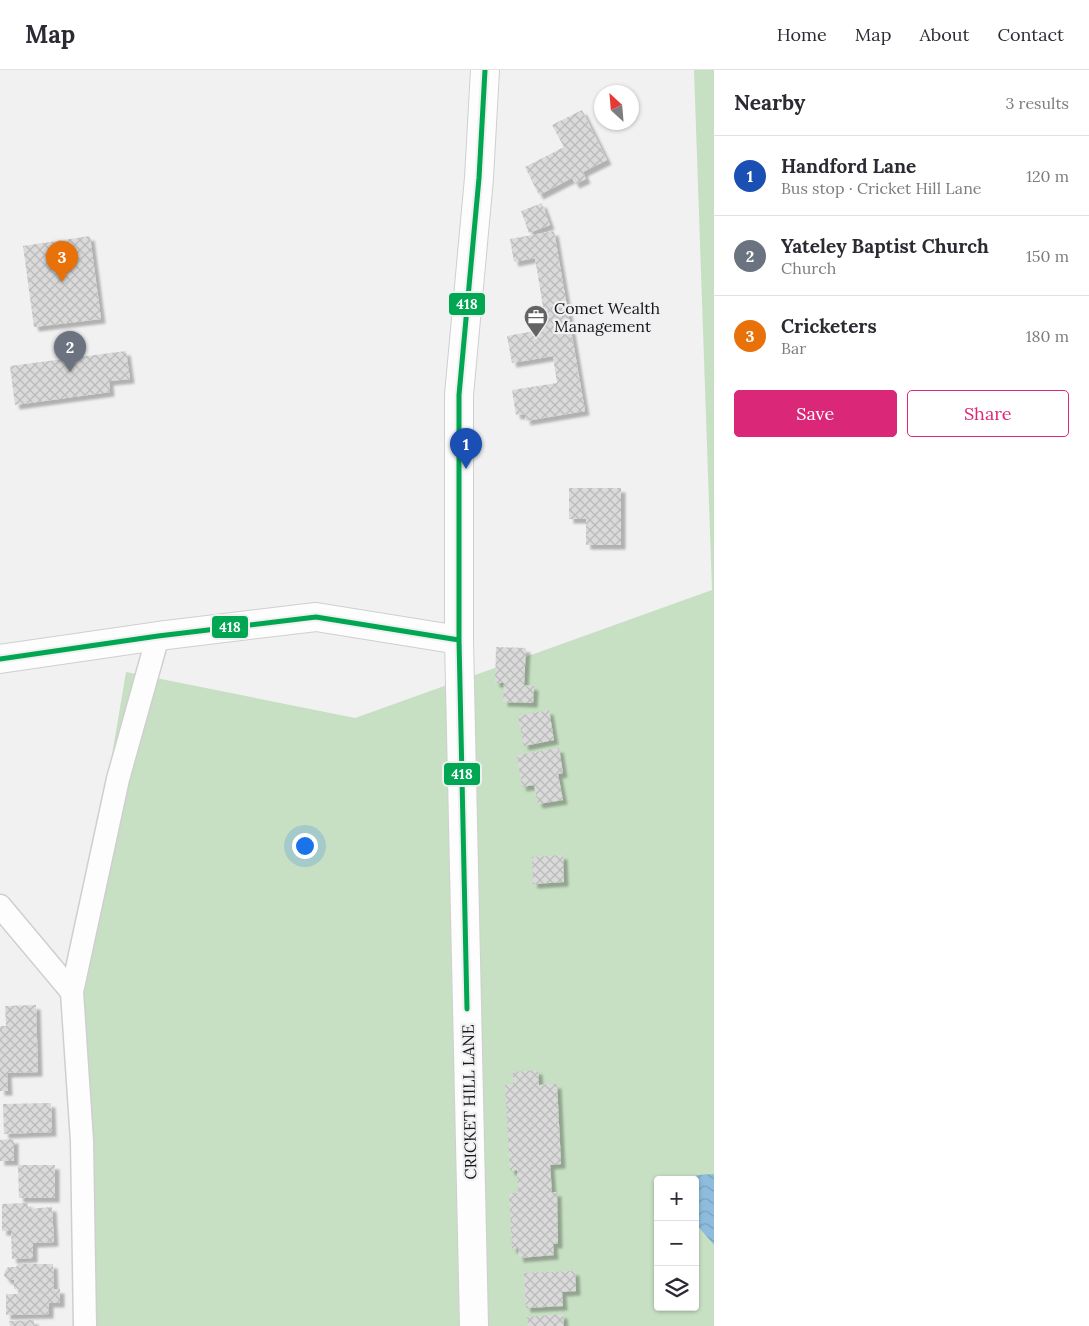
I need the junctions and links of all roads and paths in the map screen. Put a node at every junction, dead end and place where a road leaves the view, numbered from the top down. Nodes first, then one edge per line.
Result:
1 (485, 70) edge
2 (158, 636) junction
3 (459, 640) junction
4 (0, 659) edge
5 (0, 906) edge
6 (72, 992) junction
7 (86, 1326) edge
8 (474, 1326) edge

1 - 3 street, CRICKET HILL LANE
2 - 3 street
2 - 4 street
2 - 6 street
3 - 8 street, CRICKET HILL LANE
5 - 6 street
6 - 7 street

